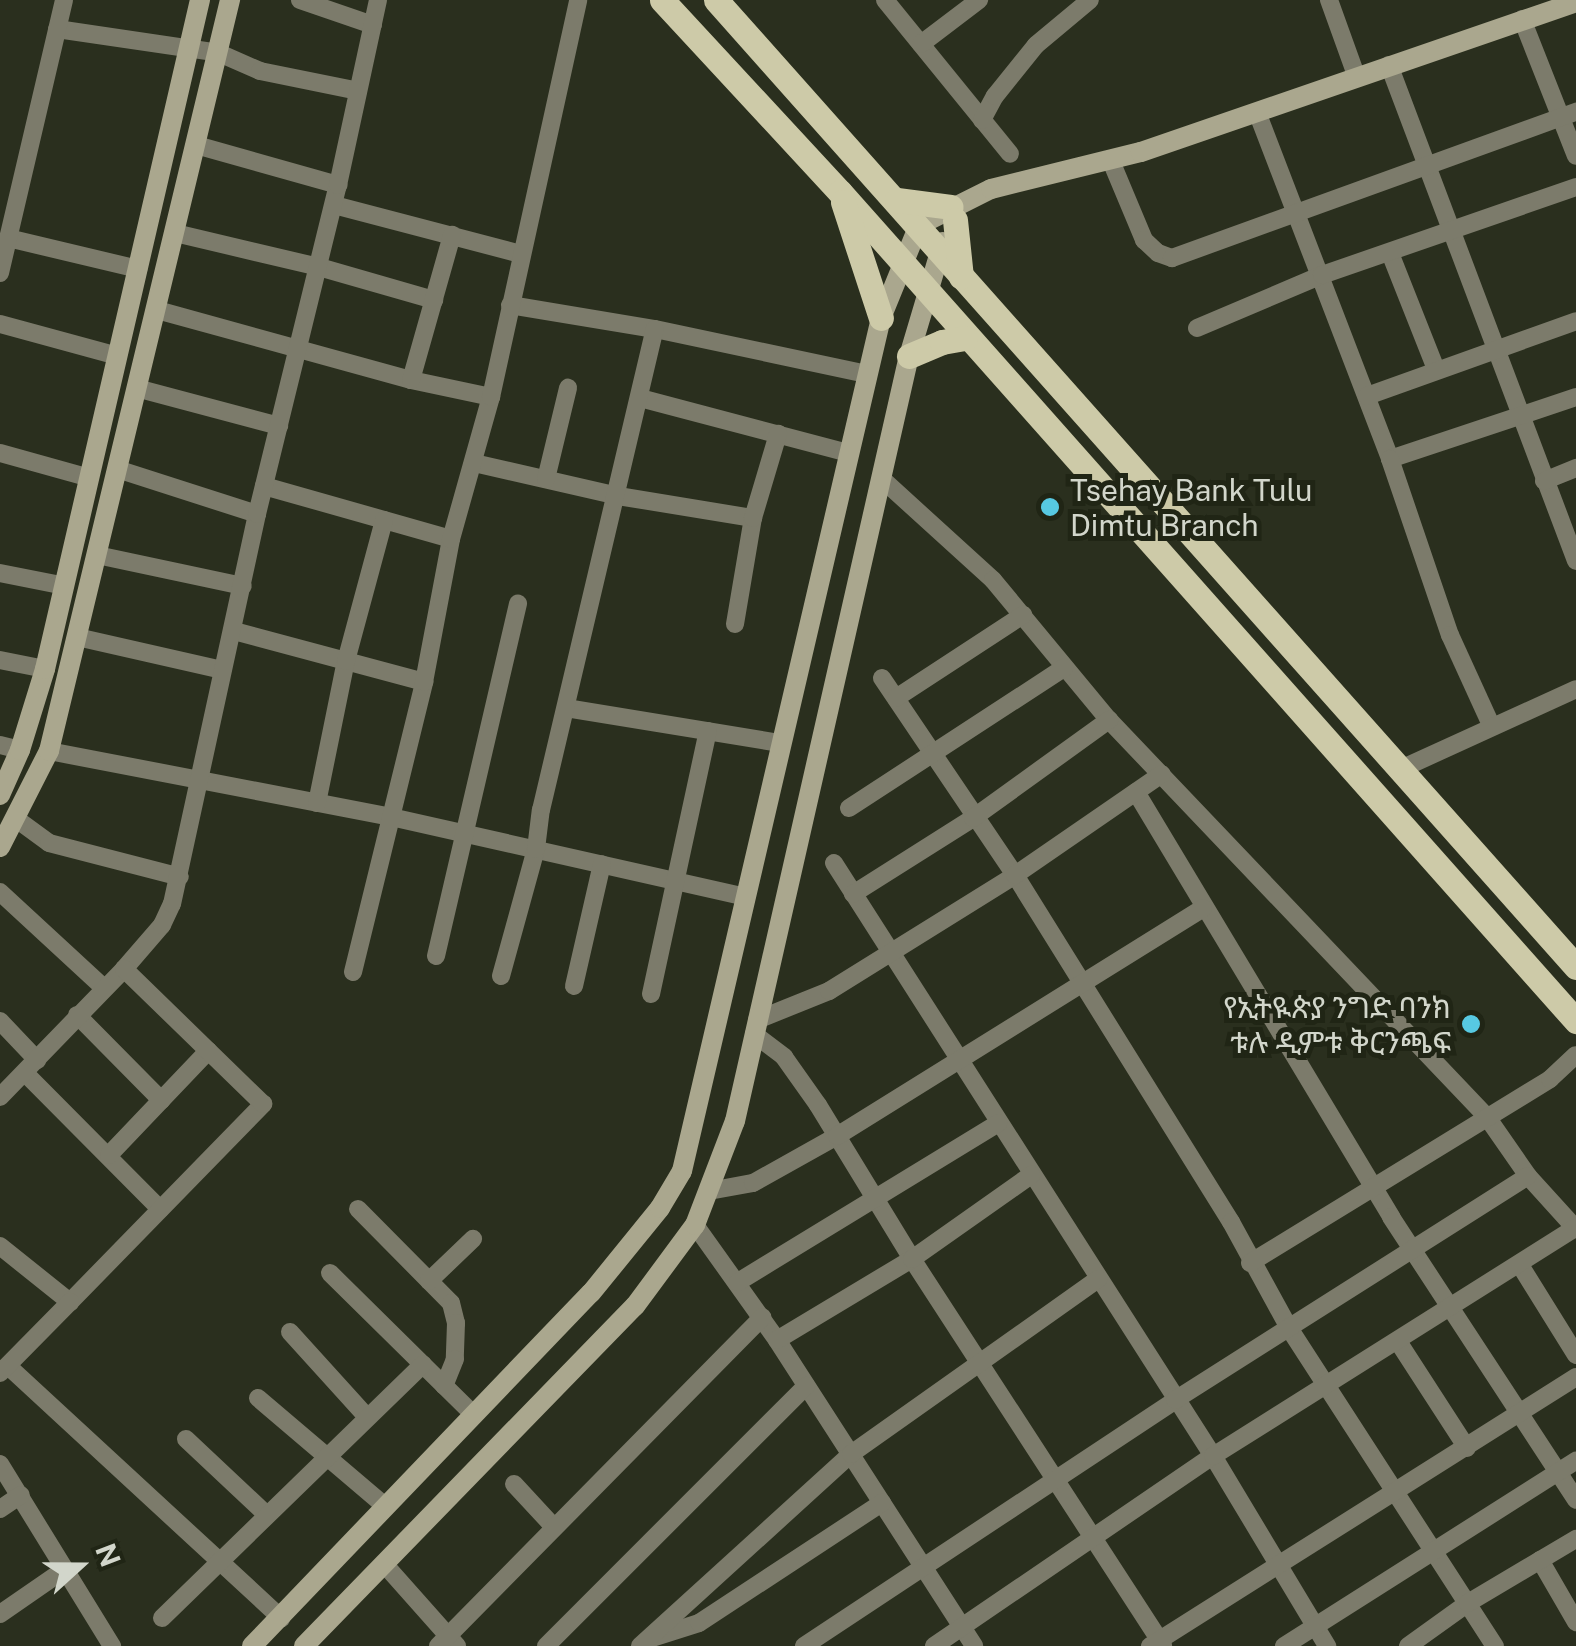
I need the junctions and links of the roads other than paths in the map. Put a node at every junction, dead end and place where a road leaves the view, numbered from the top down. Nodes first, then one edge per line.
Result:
1 (64, 0) edge
2 (200, 0) edge
3 (230, 0) edge
4 (300, 0) edge
5 (378, 0) edge
6 (578, 0) edge
7 (662, 0) edge
8 (716, 0) edge
9 (885, 0) edge
10 (979, 0) edge
11 (1090, 0) edge
12 (1328, 0) edge
13 (1576, 2) edge
14 (1069, 6) edge
15 (1522, 19) junction
16 (373, 25) junction
17 (57, 29) junction
18 (921, 44) junction
19 (188, 48) junction
20 (219, 53) junction
21 (1389, 65) junction
22 (1356, 75) junction
23 (358, 91) junction
24 (1258, 112) junction
25 (1569, 114) edge
26 (982, 120) junction
27 (196, 145) junction
28 (1010, 154) dead end
29 (1576, 156) edge
30 (1111, 162) junction
31 (1430, 168) junction
32 (338, 185) junction
33 (1576, 187) edge
34 (840, 192) junction
35 (897, 200) junction
36 (334, 205) junction
37 (957, 209) junction
38 (1296, 214) junction
39 (919, 226) junction
40 (1453, 229) junction
41 (175, 234) junction
42 (452, 236) junction
43 (8, 238) junction
44 (939, 248) junction
45 (1390, 253) junction
46 (521, 254) junction
47 (902, 261) junction
48 (318, 267) junction
49 (138, 269) junction
50 (0, 273) edge
51 (961, 276) junction
52 (1322, 276) junction
53 (926, 291) junction
54 (434, 300) junction
55 (510, 304) junction
56 (158, 310) junction
57 (881, 318) junction
58 (1576, 321) edge
59 (0, 324) edge
60 (655, 328) junction
61 (1198, 328) dead end
62 (966, 338) junction
63 (298, 349) junction
64 (1497, 349) junction
65 (118, 356) junction
66 (910, 356) junction
67 (1436, 369) junction
68 (867, 374) junction
69 (411, 380) junction
70 (568, 388) dead end
71 (140, 389) junction
72 (1367, 396) junction
73 (492, 397) junction
74 (1576, 397) edge
75 (640, 398) junction
76 (1518, 417) junction
77 (279, 426) junction
78 (778, 434) junction
79 (848, 453) junction
80 (0, 454) edge
81 (1390, 459) junction
82 (474, 463) junction
83 (1576, 468) edge
84 (117, 470) junction
85 (90, 478) junction
86 (546, 480) junction
87 (882, 480) junction
88 (1544, 481) junction
89 (264, 486) junction
90 (618, 496) junction
91 (257, 514) junction
92 (754, 518) junction
93 (384, 520) junction
94 (451, 538) junction
95 (97, 555) junction
96 (1576, 562) edge
97 (0, 573) edge
98 (64, 586) junction
99 (243, 586) junction
100 (518, 603) dead end
101 (1023, 614) junction
102 (735, 624) dead end
103 (234, 631) junction
104 (77, 638) junction
105 (0, 660) edge
106 (346, 661) junction
107 (1064, 668) junction
108 (45, 669) junction
109 (222, 670) junction
110 (882, 678) dead end
111 (424, 682) junction
112 (1576, 688) edge
113 (896, 698) junction
114 (566, 708) junction
115 (1109, 720) junction
116 (1492, 725) junction
117 (708, 731) junction
118 (780, 743) junction
119 (10, 748) edge
120 (48, 751) junction
121 (934, 756) junction
122 (1403, 768) junction
123 (1162, 774) junction
124 (200, 781) junction
125 (1136, 792) junction
126 (0, 796) edge
127 (318, 803) junction
128 (849, 808) dead end
129 (15, 818) junction
130 (391, 818) junction
131 (973, 818) junction
132 (465, 834) junction
133 (0, 847) edge
134 (536, 849) junction
135 (834, 863) dead end
136 (602, 864) junction
137 (180, 876) junction
138 (1014, 876) junction
139 (676, 881) junction
140 (0, 892) edge
141 (854, 894) junction
142 (746, 898) junction
143 (1203, 908) junction
144 (891, 953) junction
145 (436, 956) dead end
146 (1576, 967) edge
147 (124, 969) junction
148 (353, 972) dead end
149 (501, 976) dead end
150 (1080, 982) junction
151 (574, 986) dead end
152 (104, 988) junction
153 (651, 994) dead end
154 (77, 1015) junction
155 (1576, 1020) edge
156 (0, 1021) edge
157 (756, 1027) junction
158 (208, 1051) junction
159 (1576, 1055) edge
160 (958, 1058) junction
161 (31, 1066) junction
162 (0, 1097) edge
163 (161, 1100) junction
164 (1487, 1117) junction
165 (998, 1122) junction
166 (837, 1136) junction
167 (110, 1154) junction
168 (1031, 1175) junction
169 (1528, 1176) junction
170 (1373, 1186) junction
171 (710, 1191) junction
172 (873, 1196) junction
173 (160, 1208) junction
174 (358, 1209) dead end
175 (695, 1226) junction
176 (1576, 1229) edge
177 (473, 1239) dead end
178 (1411, 1247) junction
179 (3, 1255) edge
180 (912, 1259) junction
181 (1250, 1263) junction
182 (1520, 1265) junction
183 (330, 1273) dead end
184 (1098, 1280) junction
185 (430, 1282) junction
186 (738, 1282) junction
187 (70, 1302) junction
188 (1452, 1310) junction
189 (762, 1318) junction
190 (1290, 1328) junction
191 (290, 1332) dead end
192 (777, 1340) junction
193 (1399, 1342) junction
194 (1576, 1354) edge
195 (978, 1361) junction
196 (422, 1364) junction
197 (4, 1370) edge
198 (1576, 1376) edge
199 (444, 1386) junction
200 (806, 1386) junction
201 (1328, 1388) junction
202 (258, 1398) dead end
203 (1175, 1400) junction
204 (474, 1415) junction
205 (1518, 1415) junction
206 (367, 1417) junction
207 (186, 1439) dead end
208 (1467, 1448) junction
209 (851, 1454) junction
210 (326, 1456) junction
211 (1213, 1456) junction
212 (1576, 1461) edge
213 (0, 1464) edge
214 (1558, 1473) junction
215 (1054, 1482) junction
216 (514, 1484) dead end
217 (1397, 1494) junction
218 (20, 1495) junction
219 (1576, 1500) edge
220 (882, 1503) junction
221 (386, 1507) junction
222 (0, 1509) edge
223 (266, 1514) junction
224 (552, 1526) junction
225 (1094, 1539) junction
226 (1576, 1539) edge
227 (1435, 1552) junction
228 (1540, 1560) junction
229 (217, 1562) junction
230 (1277, 1564) junction
231 (386, 1566) junction
232 (924, 1567) junction
233 (66, 1569) junction
234 (1468, 1603) junction
235 (0, 1614) edge
236 (162, 1618) dead end
237 (281, 1618) junction
238 (1576, 1622) edge
239 (1316, 1626) junction
240 (962, 1629) junction
241 (646, 1642) edge
242 (448, 1643) edge
243 (1157, 1644) edge
244 (110, 1645) edge
245 (252, 1646) edge
246 (304, 1646) edge
247 (546, 1646) edge
248 (804, 1646) edge
249 (934, 1646) edge
250 (974, 1646) edge
251 (1284, 1646) edge
252 (1328, 1646) edge
253 (1408, 1646) edge
254 (1495, 1646) edge

1 - 17 street
2 - 19 main road
3 - 20 main road
4 - 16 street
5 - 16 street
6 - 46 street
7 - 34 main road
8 - 35 main road
9 - 18 street
10 - 18 street
11 - 14 street
12 - 22 street
13 - 15 main road
14 - 26 street
15 - 21 main road
15 - 25 street
16 - 23 street
17 - 19 street
17 - 43 street
18 - 26 street
19 - 20 street
19 - 49 main road
20 - 23 street
20 - 27 main road
21 - 22 main road
21 - 31 street
22 - 24 main road
23 - 32 street
24 - 30 main road
24 - 38 street
25 - 29 street
25 - 31 street
26 - 28 street
27 - 32 street
27 - 41 main road
30 - 37 main road
30 - 38 street
31 - 38 street
31 - 40 street
32 - 36 street
33 - 40 street
34 - 47 main road
34 - 57 main road
35 - 37 main road
35 - 39 main road
36 - 42 street
36 - 48 street
37 - 39 main road
37 - 44 main road
37 - 51 main road
38 - 52 street
39 - 44 main road
39 - 47 main road
40 - 45 street
40 - 64 street
41 - 48 street
41 - 56 main road
42 - 46 street
42 - 54 street
43 - 49 street
43 - 50 street
44 - 51 main road
44 - 53 main road
45 - 52 street
45 - 67 street
46 - 55 street
47 - 53 main road
47 - 57 main road
48 - 54 street
48 - 63 street
49 - 65 main road
51 - 122 main road
52 - 61 street
52 - 72 street
53 - 62 main road
53 - 66 main road
54 - 69 street
55 - 60 street
55 - 73 street
56 - 63 street
56 - 71 main road
57 - 68 main road
58 - 64 street
59 - 65 street
60 - 68 street
60 - 75 street
62 - 66 main road
62 - 155 main road
63 - 69 street
63 - 77 street
64 - 67 street
64 - 76 street
65 - 85 main road
66 - 87 main road
67 - 72 street
68 - 79 main road
69 - 73 street
70 - 86 street
71 - 77 street
71 - 84 main road
72 - 81 street
73 - 82 street
74 - 76 street
75 - 78 street
75 - 90 street
76 - 81 street
76 - 88 street
77 - 89 street
78 - 79 street
78 - 92 street
79 - 118 main road
80 - 85 street
81 - 116 street
82 - 86 street
82 - 94 street
83 - 88 street
84 - 91 street
84 - 95 main road
85 - 98 main road
86 - 90 street
87 - 101 street
87 - 157 main road
88 - 96 street
89 - 91 street
89 - 93 street
90 - 92 street
90 - 114 street
91 - 99 street
92 - 102 street
93 - 94 street
93 - 106 street
94 - 111 street
95 - 99 street
95 - 104 main road
97 - 98 street
98 - 108 main road
99 - 103 street
100 - 132 street
101 - 107 street
101 - 113 street
103 - 106 street
103 - 109 street
104 - 109 street
104 - 120 main road
105 - 108 street
106 - 111 street
106 - 127 street
107 - 115 street
107 - 121 street
108 - 119 main road
109 - 124 street
110 - 113 street
111 - 130 street
112 - 116 street
113 - 121 street
114 - 117 street
114 - 134 street
115 - 123 street
115 - 131 street
116 - 122 street
117 - 118 street
117 - 139 street
118 - 142 main road
119 - 126 main road
120 - 124 street
120 - 129 main road
121 - 128 street
121 - 131 street
122 - 146 main road
123 - 125 street
123 - 164 street
124 - 127 street
124 - 137 street
125 - 138 street
125 - 143 street
127 - 130 street
129 - 133 main road
129 - 137 street
130 - 132 street
130 - 148 street
131 - 138 street
131 - 141 street
132 - 134 street
132 - 145 street
134 - 136 street
134 - 149 street
135 - 141 street
136 - 139 street
136 - 151 street
137 - 147 street
138 - 144 street
138 - 150 street
139 - 142 street
139 - 153 street
140 - 152 street
141 - 144 street
142 - 204 main road
143 - 150 street
143 - 170 street
144 - 157 street
144 - 160 street
147 - 152 street
147 - 158 street
150 - 160 street
150 - 181 street
152 - 154 street
154 - 161 street
154 - 163 street
156 - 161 street
157 - 166 street
157 - 171 main road
158 - 163 street
158 - 173 street
159 - 164 street
160 - 165 street
160 - 166 street
161 - 162 street
161 - 167 street
163 - 167 street
164 - 169 street
164 - 170 street
165 - 168 street
165 - 172 street
166 - 171 street
166 - 172 street
167 - 173 street
168 - 180 street
168 - 184 street
169 - 176 street
169 - 178 street
170 - 178 street
170 - 181 street
171 - 175 main road
172 - 180 street
172 - 186 street
173 - 187 street
174 - 185 street
175 - 186 street
175 - 231 main road
176 - 182 street
177 - 185 street
178 - 188 street
178 - 190 street
179 - 187 street
180 - 192 street
180 - 195 street
181 - 190 street
182 - 188 street
182 - 194 street
183 - 196 street
184 - 195 street
184 - 203 street
185 - 199 street
186 - 189 street
187 - 197 street
188 - 193 street
188 - 205 street
189 - 192 street
189 - 224 street
190 - 201 street
190 - 203 street
191 - 206 street
192 - 200 street
193 - 201 street
193 - 208 street
195 - 209 street
195 - 215 street
196 - 199 street
196 - 206 street
197 - 229 street
198 - 205 street
199 - 204 street
200 - 209 street
200 - 247 street
201 - 211 street
201 - 217 street
202 - 210 street
203 - 211 street
203 - 215 street
204 - 221 main road
205 - 208 street
205 - 214 street
206 - 210 street
207 - 223 street
208 - 217 street
209 - 220 street
209 - 241 street
210 - 221 street
210 - 223 street
211 - 225 street
211 - 230 street
212 - 214 street
213 - 218 street
214 - 219 street
214 - 227 street
215 - 225 street
215 - 232 street
216 - 224 street
217 - 227 street
217 - 230 street
218 - 222 street
218 - 233 street
220 - 232 street
220 - 241 street
221 - 237 main road
223 - 229 street
224 - 242 street
225 - 240 street
225 - 243 street
226 - 228 street
227 - 234 street
227 - 239 street
228 - 234 street
228 - 238 street
229 - 236 street
229 - 237 street
230 - 239 street
230 - 243 street
231 - 242 street
231 - 246 main road
232 - 240 street
232 - 248 street
233 - 235 street
233 - 244 street
234 - 253 street
234 - 254 street
237 - 245 main road
239 - 251 street
239 - 252 street
240 - 249 street
240 - 250 street

